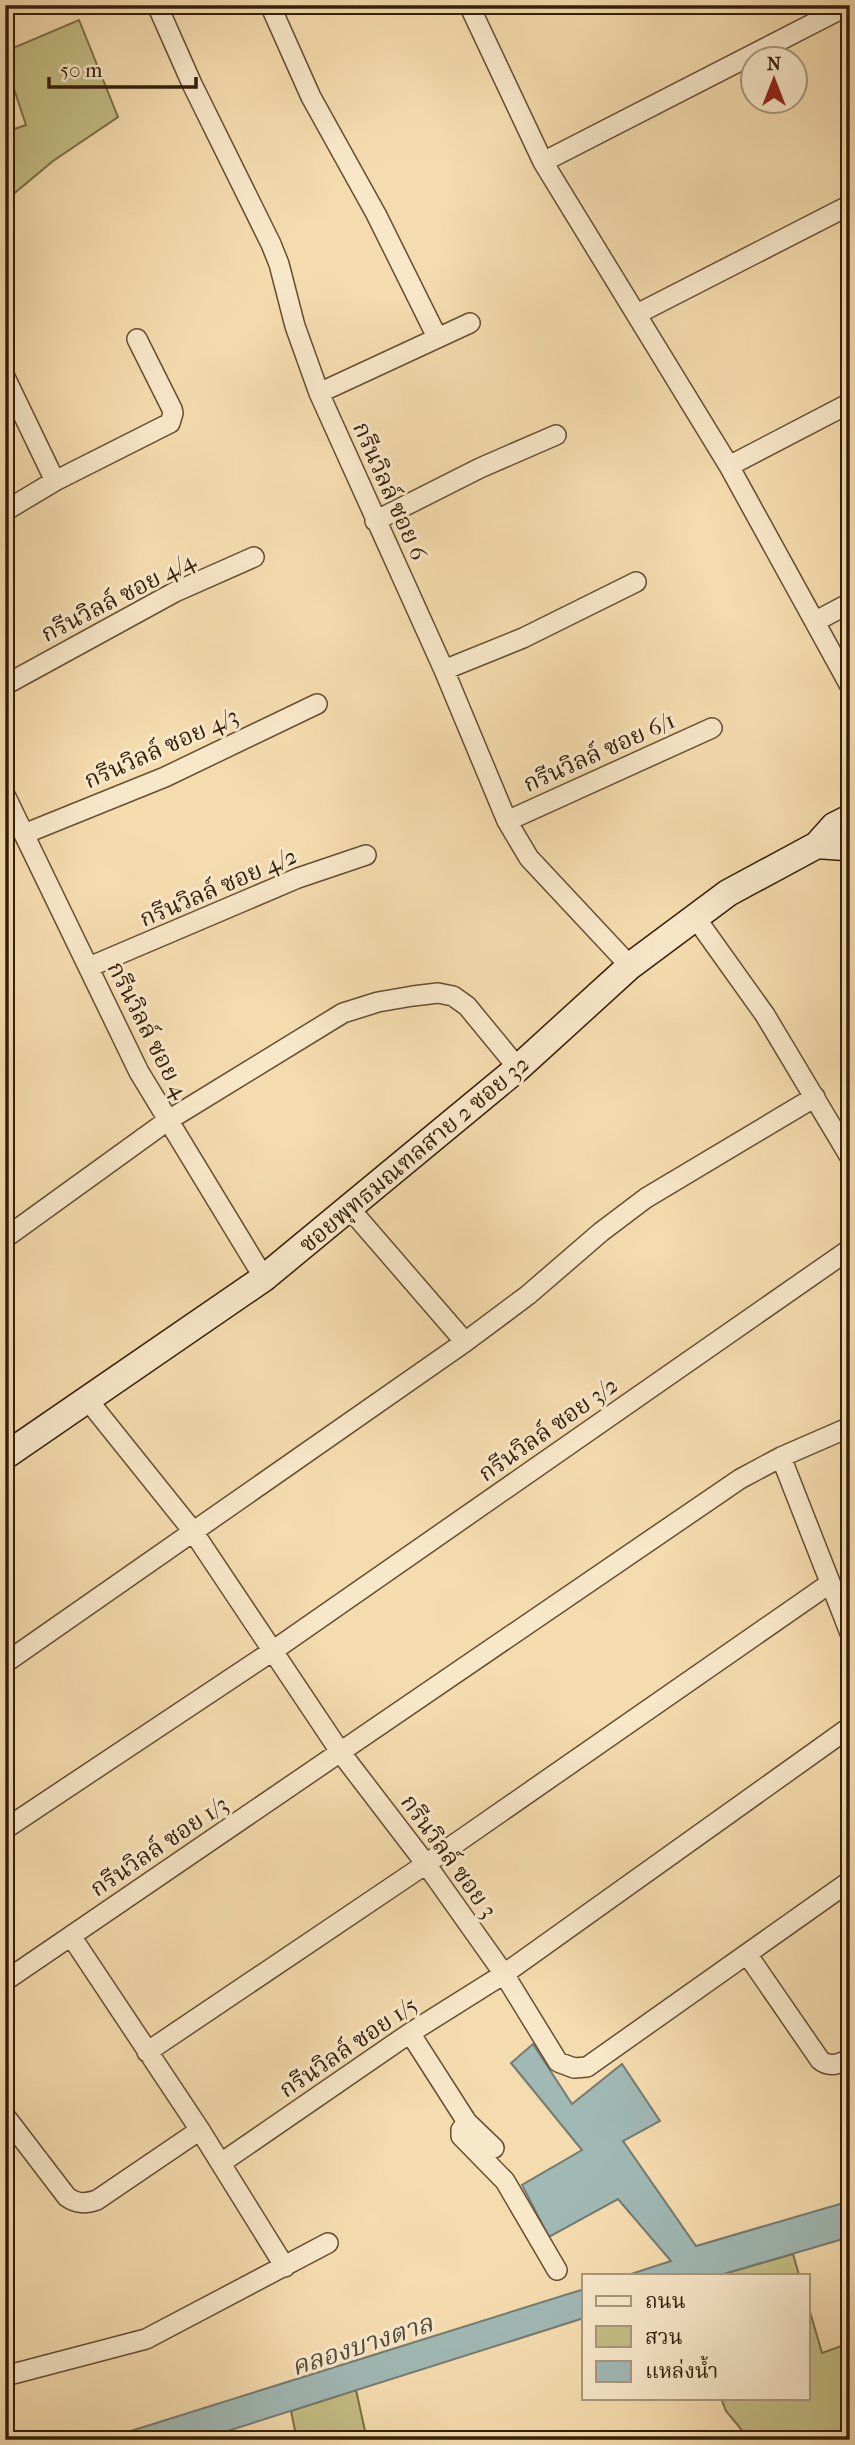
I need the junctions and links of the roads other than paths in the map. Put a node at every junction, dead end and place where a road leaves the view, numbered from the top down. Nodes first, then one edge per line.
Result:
1 (157, 5) edge
2 (270, 5) edge
3 (849, 5) edge
4 (473, 7) edge
5 (543, 163) junction
6 (850, 205) edge
7 (637, 314) junction
8 (470, 323) dead end
9 (437, 337) junction
10 (137, 339) dead end
11 (5, 377) edge
12 (319, 393) junction
13 (850, 403) edge
14 (556, 435) dead end
15 (729, 466) junction
16 (55, 481) junction
17 (5, 511) edge
18 (375, 521) junction
19 (254, 557) dead end
20 (636, 582) dead end
21 (850, 603) edge
22 (816, 621) junction
23 (444, 670) junction
24 (5, 685) edge
25 (850, 686) edge
26 (317, 704) dead end
27 (712, 728) dead end
28 (5, 795) edge
29 (850, 818) edge
30 (507, 821) junction
31 (23, 834) junction
32 (850, 844) edge
33 (817, 845) junction
34 (366, 855) dead end
35 (695, 917) junction
36 (630, 966) junction
37 (89, 967) junction
38 (518, 1068) junction
39 (815, 1097) junction
40 (167, 1121) junction
41 (850, 1157) edge
42 (350, 1209) junction
43 (5, 1238) edge
44 (850, 1249) edge
45 (264, 1278) junction
46 (465, 1342) junction
47 (87, 1399) junction
48 (850, 1427) edge
49 (5, 1456) edge
50 (781, 1457) junction
51 (192, 1530) junction
52 (829, 1584) junction
53 (850, 1633) edge
54 (274, 1650) junction
55 (5, 1663) edge
56 (850, 1727) edge
57 (341, 1753) junction
58 (5, 1829) edge
59 (426, 1864) junction
60 (850, 1881) edge
61 (71, 1936) junction
62 (747, 1954) junction
63 (504, 1974) junction
64 (5, 1981) edge
65 (410, 2033) junction
66 (147, 2052) junction
67 (850, 2058) edge
68 (5, 2116) edge
69 (467, 2122) junction
70 (200, 2130) junction
71 (494, 2148) dead end
72 (221, 2163) junction
73 (328, 2243) dead end
74 (285, 2267) junction
75 (557, 2270) dead end
76 (5, 2376) edge

1 - 12 street, กรีนวิลล์ ซอย 6
2 - 9 street
3 - 5 street
4 - 5 street
5 - 7 street
6 - 7 street
7 - 15 street
8 - 9 street
9 - 12 street
10 - 16 street
11 - 16 street
12 - 18 street, กรีนวิลล์ ซอย 6
13 - 15 street
14 - 18 street
15 - 22 street
16 - 17 street
18 - 23 street, กรีนวิลล์ ซอย 6
19 - 24 street, กรีนวิลล์ ซอย 4/4
20 - 23 street
21 - 22 street
22 - 25 street
23 - 30 street, กรีนวิลล์ ซอย 6
26 - 31 street, กรีนวิลล์ ซอย 4/3
27 - 30 street, กรีนวิลล์ ซอย 6/1
28 - 31 street, กรีนวิลล์ ซอย 4
29 - 33 street, ซอยพุทธมณฑลสาย 2 ซอย 32
30 - 36 street, กรีนวิลล์ ซอย 6
31 - 37 street, กรีนวิลล์ ซอย 4
32 - 33 street, ซอยพุทธมณฑลสาย 2 ซอย 32
33 - 35 street, ซอยพุทธมณฑลสาย 2 ซอย 32
34 - 37 street, กรีนวิลล์ ซอย 4/2
35 - 36 street, ซอยพุทธมณฑลสาย 2 ซอย 32
35 - 39 street
36 - 38 street, ซอยพุทธมณฑลสาย 2 ซอย 32
37 - 40 street, กรีนวิลล์ ซอย 4
38 - 40 street
38 - 42 street, ซอยพุทธมณฑลสาย 2 ซอย 32
39 - 41 street
39 - 46 street
40 - 43 street
40 - 45 street, กรีนวิลล์ ซอย 4
42 - 45 street, ซอยพุทธมณฑลสาย 2 ซอย 32
42 - 46 street
44 - 54 street, กรีนวิลล์ ซอย 3/2
45 - 47 street, ซอยพุทธมณฑลสาย 2 ซอย 32
46 - 51 street
47 - 49 street, ซอยพุทธมณฑลสาย 2 ซอย 32
47 - 51 street, กรีนวิลล์ ซอย 3
48 - 50 street
50 - 52 street
50 - 57 street
51 - 54 street, กรีนวิลล์ ซอย 3
51 - 55 street
52 - 53 street
52 - 59 street
54 - 57 street, กรีนวิลล์ ซอย 3
54 - 58 street, กรีนวิลล์ ซอย 3/2
56 - 63 street, กรีนวิลล์ ซอย 1/5
57 - 59 street, กรีนวิลล์ ซอย 3
57 - 61 street, กรีนวิลล์ ซอย 1/3
59 - 63 street, กรีนวิลล์ ซอย 3
59 - 66 street
60 - 62 street, กรีนวิลล์ ซอย 3
61 - 64 street, กรีนวิลล์ ซอย 1/3
61 - 66 street
62 - 63 street, กรีนวิลล์ ซอย 3
62 - 67 street
63 - 65 street, กรีนวิลล์ ซอย 1/5
65 - 69 street
65 - 72 street, กรีนวิลล์ ซอย 1/5
66 - 70 street
68 - 70 street
69 - 71 street
69 - 75 street
70 - 72 street
72 - 74 street
73 - 74 street
74 - 76 street

